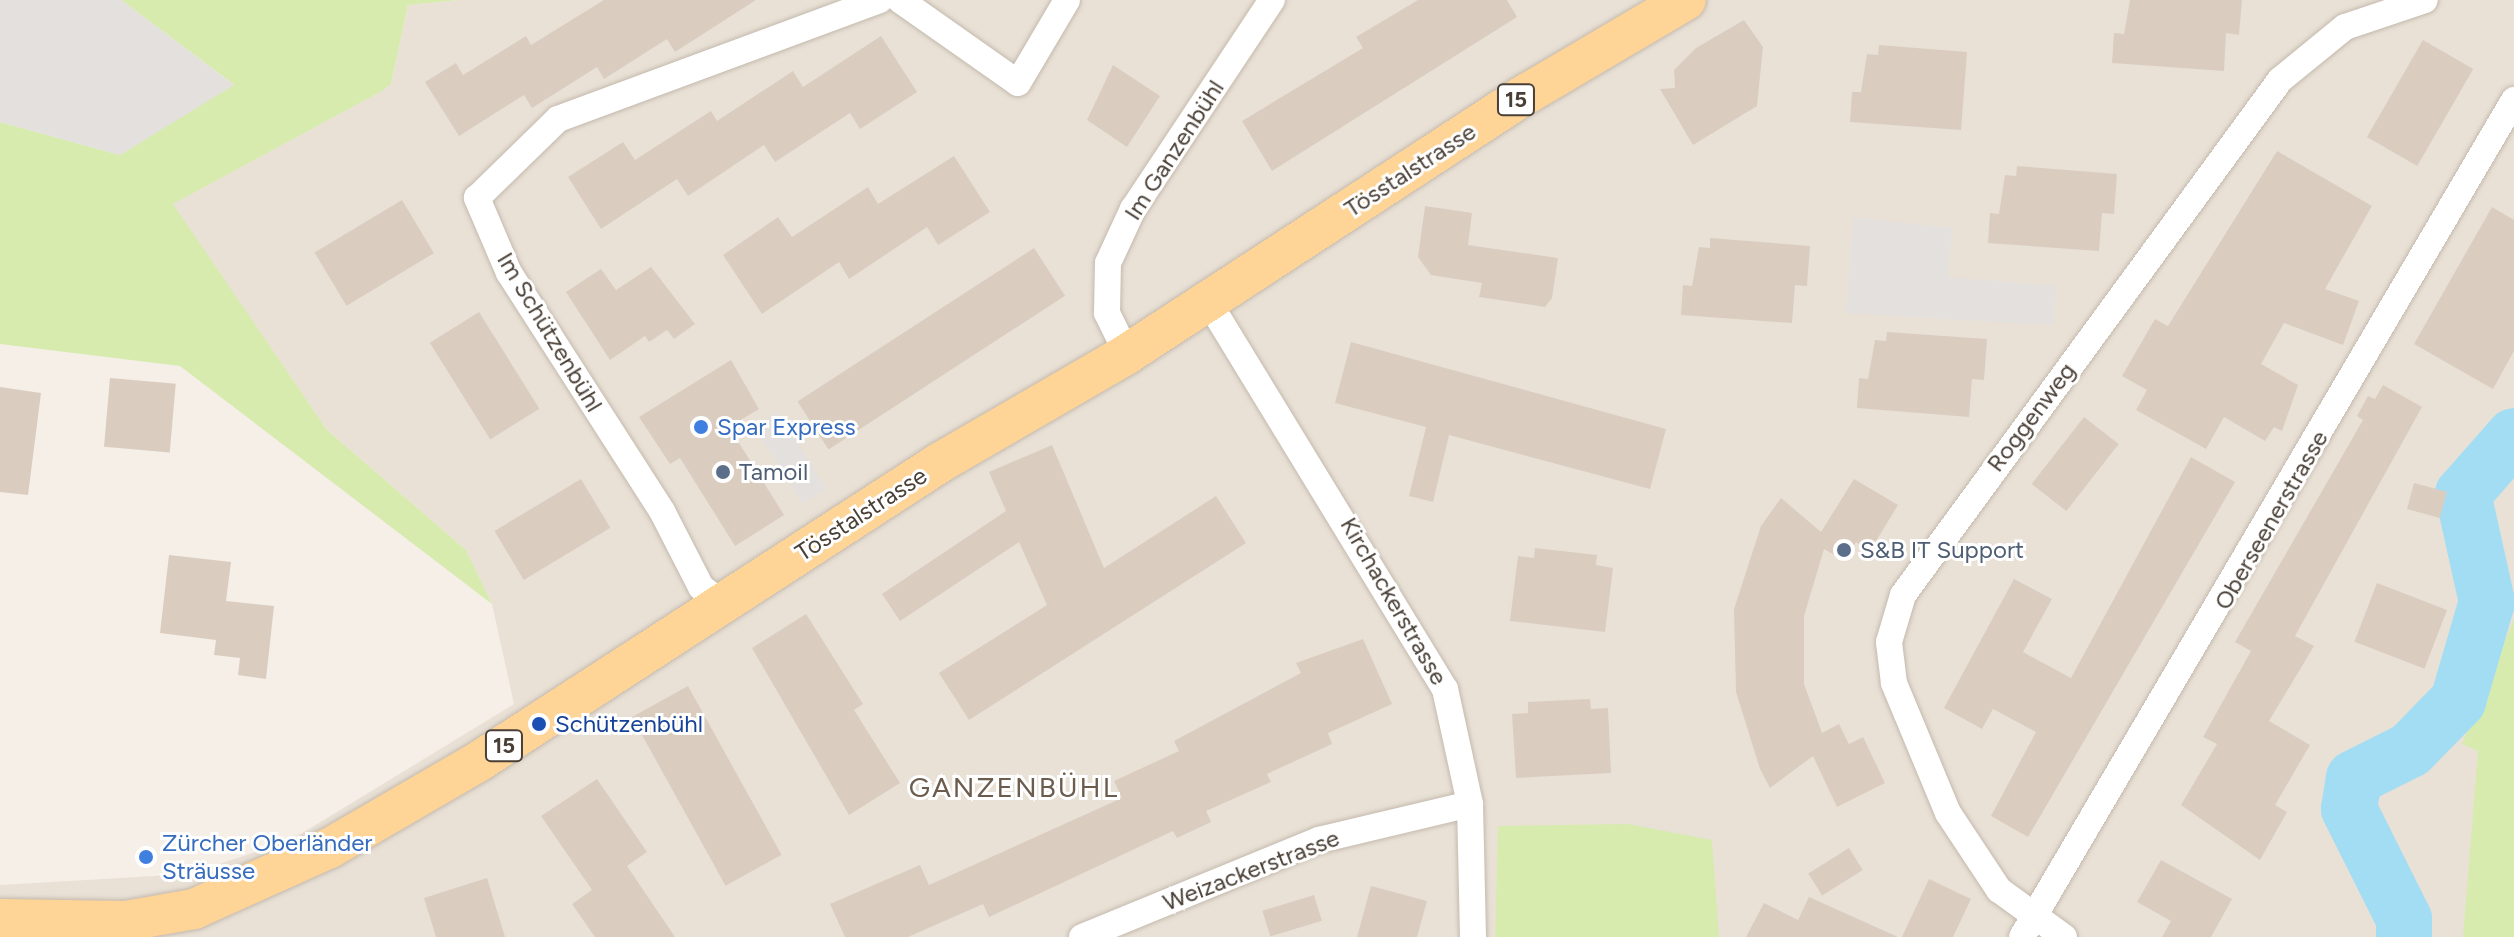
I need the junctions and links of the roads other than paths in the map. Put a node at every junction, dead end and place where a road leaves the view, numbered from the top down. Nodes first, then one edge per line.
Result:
1 (880, 0) edge
2 (900, 0) edge
3 (1067, 0) edge
4 (1272, 0) edge
5 (1686, 0) edge
6 (2425, 0) edge
7 (2514, 100) edge
8 (1208, 301) junction
9 (1127, 354) junction
10 (722, 603) junction
11 (1470, 804) junction
12 (2036, 914) junction
13 (0, 919) edge
14 (56, 931) edge
15 (1082, 937) edge
16 (1473, 937) edge
17 (2022, 937) edge
18 (2064, 937) edge

1 - 10 street, Im Schützenbühl
2 - 3 street
4 - 9 street, Im Ganzenbühl
5 - 8 main road, Tösstalstrasse / 15
6 - 12 street, Roggenweg
7 - 12 street, Oberseenerstrasse
8 - 9 main road, Tösstalstrasse / 15
8 - 11 street, Kirchackerstrasse
9 - 10 main road, Tösstalstrasse / 15
10 - 14 main road, Tösstalstrasse / 15
11 - 15 street, Weizackerstrasse
11 - 16 street, Kirchackerstrasse
12 - 17 street, Oberseenerstrasse
12 - 18 street, Roggenweg
13 - 14 main road, Tösstalstrasse / 15

